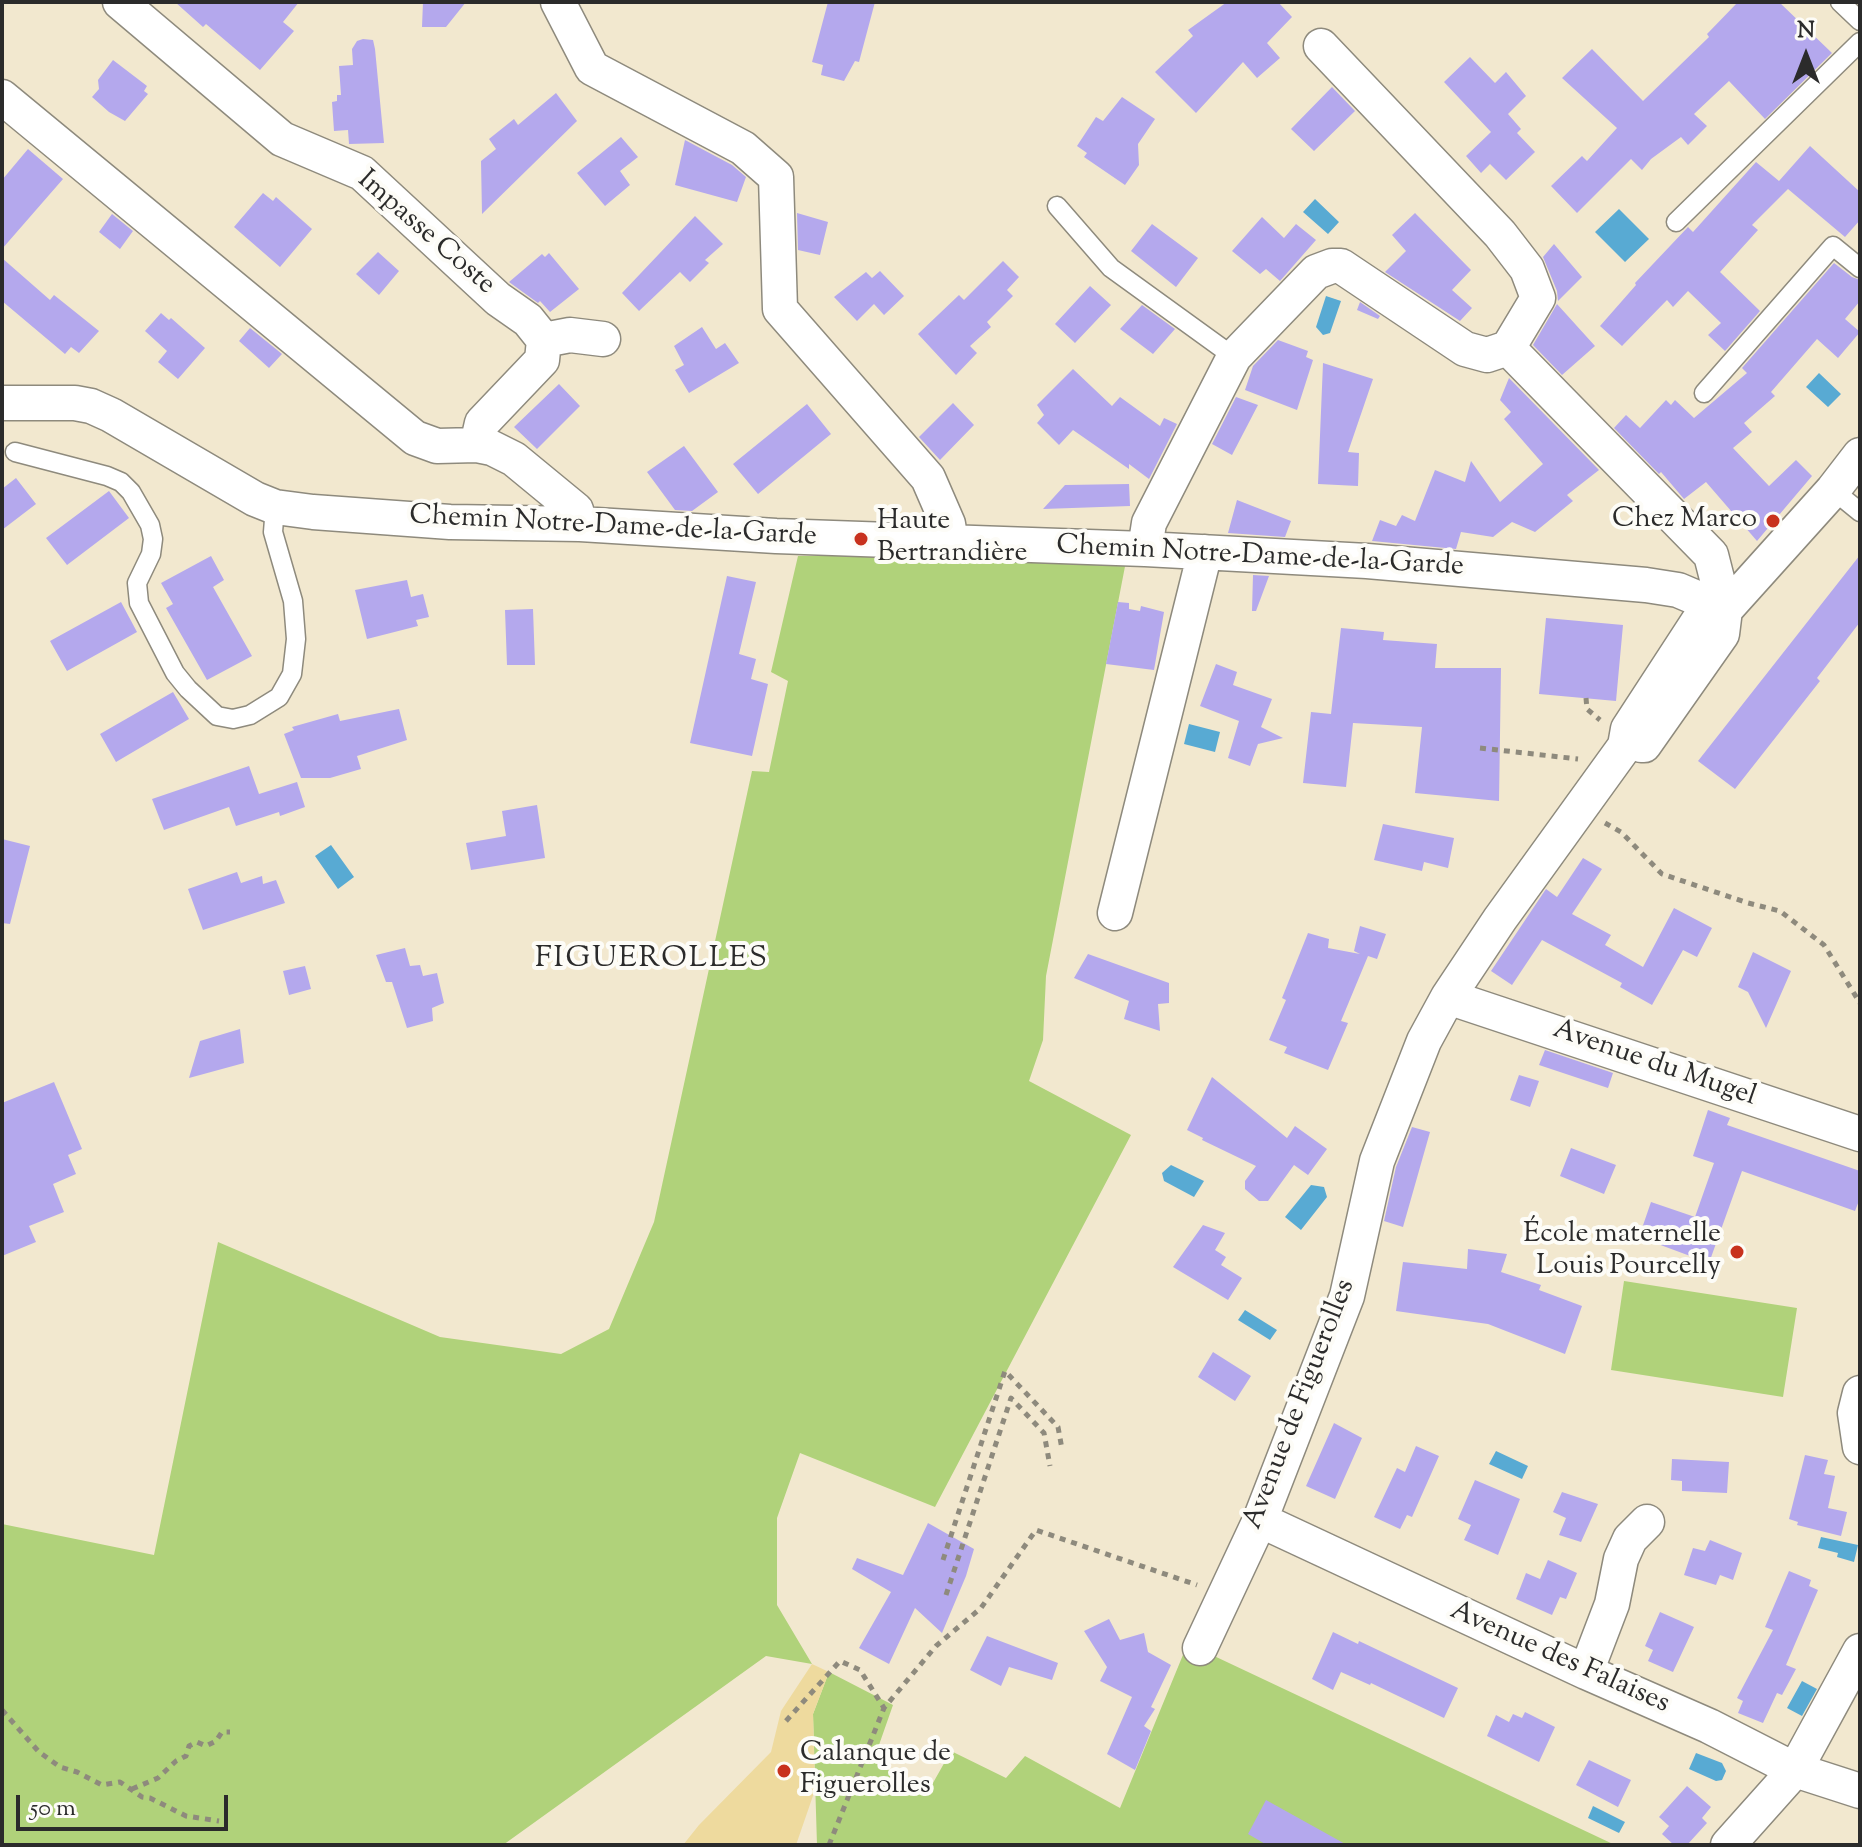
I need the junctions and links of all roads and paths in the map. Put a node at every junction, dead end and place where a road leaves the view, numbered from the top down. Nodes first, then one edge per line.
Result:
1 (120, 2) edge
2 (558, 2) edge
3 (1840, 2) edge
4 (1860, 21) edge
5 (1860, 42) edge
6 (1321, 46) dead end
7 (2, 97) edge
8 (1057, 206) dead end
9 (1676, 222) dead end
10 (1860, 268) edge
11 (603, 339) dead end
12 (544, 340) junction
13 (1508, 348) junction
14 (1234, 357) junction
15 (1704, 393) dead end
16 (2, 403) edge
17 (477, 445) junction
18 (15, 452) dead end
19 (1860, 455) edge
20 (1833, 490) junction
21 (275, 507) junction
22 (1860, 512) edge
23 (580, 524) junction
24 (951, 542) junction
25 (1145, 549) junction
26 (1205, 552) junction
27 (1725, 610) junction
28 (1480, 748) dead end
29 (1617, 757) junction
30 (1580, 809) junction
31 (1115, 913) dead end
32 (1448, 997) junction
33 (1860, 1003) edge
34 (1860, 1134) edge
35 (1860, 1393) edge
36 (1860, 1447) edge
37 (1062, 1449) dead end
38 (1050, 1466) dead end
39 (1260, 1520) junction
40 (1647, 1522) dead end
41 (943, 1560) dead end
42 (1192, 1584) dead end
43 (946, 1595) dead end
44 (1200, 1648) dead end
45 (1860, 1651) edge
46 (1586, 1672) junction
47 (884, 1708) junction
48 (2, 1710) edge
49 (786, 1721) dead end
50 (230, 1732) dead end
51 (1795, 1770) junction
52 (131, 1789) junction
53 (1860, 1791) edge
54 (219, 1821) dead end
55 (829, 1845) edge
56 (1728, 1845) edge

1 - 12 street, Impasse Coste
2 - 24 street
3 - 4 lane
5 - 9 lane
6 - 13 street
7 - 17 street
8 - 14 lane
10 - 15 lane
11 - 12 street
12 - 17 street
13 - 14 street
13 - 27 street
14 - 25 street
16 - 21 street, Chemin Notre-Dame-de-la-Garde
17 - 23 street
18 - 21 lane
19 - 20 street
20 - 22 lane
20 - 27 street
21 - 23 street, Chemin Notre-Dame-de-la-Garde
23 - 24 street, Chemin Notre-Dame-de-la-Garde
24 - 25 street, Chemin Notre-Dame-de-la-Garde
25 - 26 street, Chemin Notre-Dame-de-la-Garde
26 - 27 street, Chemin Notre-Dame-de-la-Garde
26 - 31 street
27 - 29 street, Avenue de Figuerolles
28 - 29 path
29 - 30 street, Avenue de Figuerolles
30 - 32 street, Avenue de Figuerolles
30 - 33 path
32 - 34 street, Avenue du Mugel
32 - 39 street, Avenue de Figuerolles
35 - 36 street
37 - 41 path
38 - 43 path
39 - 44 street, Avenue de Figuerolles
39 - 46 street, Avenue des Falaises
40 - 46 street
42 - 47 path
45 - 51 street
46 - 51 street, Avenue des Falaises
47 - 49 path
47 - 55 path
48 - 52 path
50 - 52 path
51 - 53 street, Avenue des Falaises
51 - 56 street
52 - 54 path

